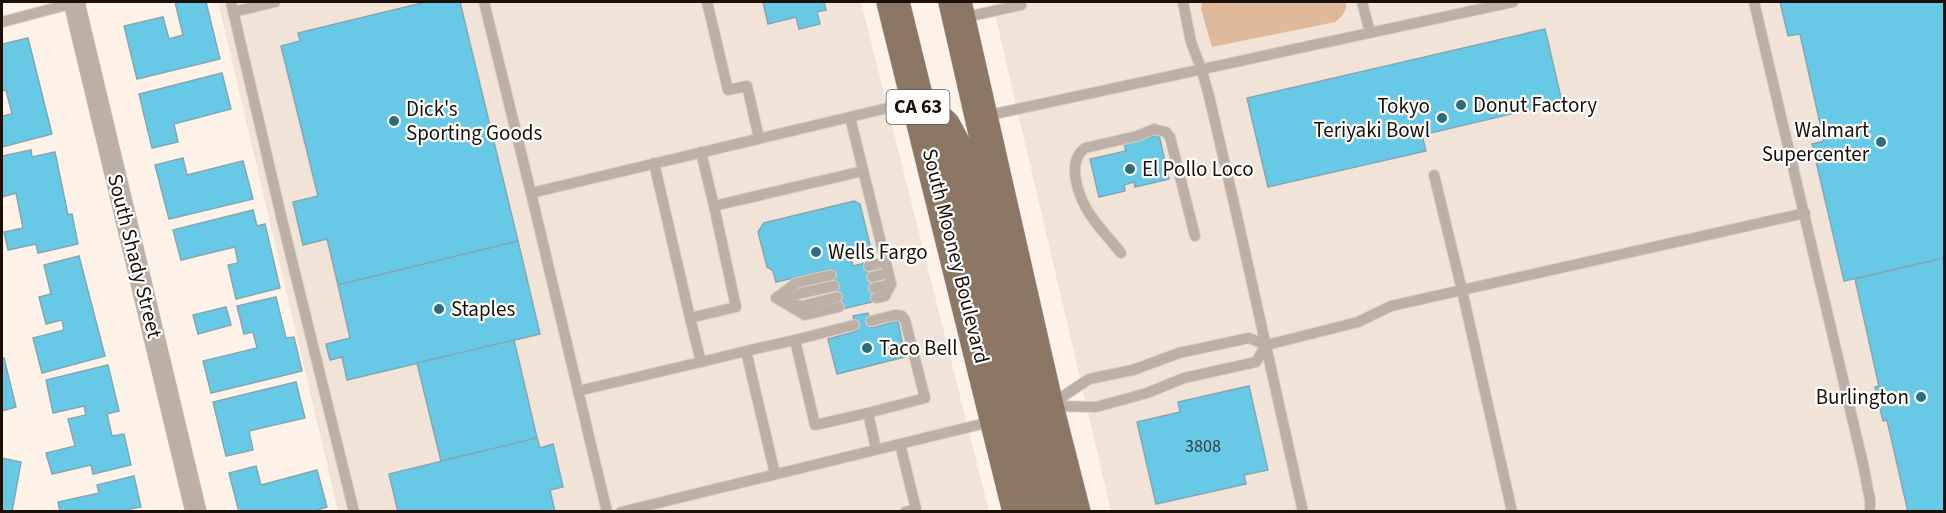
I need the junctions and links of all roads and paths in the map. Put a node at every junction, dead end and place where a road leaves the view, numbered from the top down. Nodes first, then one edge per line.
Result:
1 (74, 2) edge
2 (275, 2) edge
3 (484, 2) edge
4 (707, 2) edge
5 (893, 2) edge
6 (1021, 2) edge
7 (1183, 2) edge
8 (1362, 2) edge
9 (1513, 2) edge
10 (1754, 2) edge
11 (232, 7) edge
12 (957, 10) edge
13 (2, 22) edge
14 (1370, 32) junction
15 (1202, 70) junction
16 (916, 101) junction
17 (850, 117) junction
18 (981, 117) junction
19 (759, 138) junction
20 (701, 152) junction
21 (654, 163) junction
22 (863, 171) junction
23 (1434, 175) dead end
24 (531, 193) junction
25 (714, 206) junction
26 (1805, 213) junction
27 (1195, 236) dead end
28 (1121, 253) dead end
29 (888, 273) junction
30 (1462, 290) junction
31 (835, 291) joint
32 (690, 318) junction
33 (871, 321) dead end
34 (854, 325) dead end
35 (795, 340) junction
36 (1266, 345) junction
37 (746, 351) junction
38 (701, 362) junction
39 (578, 391) junction
40 (1047, 406) junction
41 (868, 413) junction
42 (998, 420) junction
43 (900, 444) junction
44 (876, 449) junction
45 (775, 474) junction
46 (196, 512) edge
47 (354, 512) edge
48 (607, 512) edge
49 (621, 512) edge
50 (905, 512) edge
51 (1019, 512) edge
52 (1048, 512) edge
53 (1074, 512) edge
54 (1304, 512) edge
55 (1512, 512) edge
56 (1870, 512) edge

1 - 13 lane
1 - 46 street, South Shady Street
2 - 11 lane
3 - 24 lane
4 - 19 lane
5 - 16 main road, South Mooney Boulevard / CA 63
6 - 12 lane
7 - 15 lane
8 - 14 lane
9 - 14 lane
10 - 26 lane
11 - 47 lane
12 - 18 main road, CA 63
14 - 15 lane
15 - 18 lane
15 - 36 lane
16 - 17 lane
16 - 40 main road
16 - 42 main road, South Mooney Boulevard / CA 63
17 - 19 lane
17 - 22 lane
18 - 40 main road, CA 63
19 - 20 lane
20 - 21 lane
20 - 25 lane
21 - 24 lane
21 - 32 lane
22 - 25 lane
22 - 29 lane
23 - 30 lane
24 - 39 lane
25 - 32 lane
26 - 30 lane
26 - 56 lane
27 - 28 lane
29 - 29 lane
30 - 36 lane
30 - 55 lane
31 - 31 lane
32 - 38 lane
33 - 41 lane
34 - 35 lane
35 - 37 lane
35 - 41 lane
36 - 40 lane
36 - 40 lane
36 - 54 lane
37 - 38 lane
37 - 45 lane
38 - 39 lane
39 - 48 lane
40 - 53 main road, CA 63
41 - 44 lane
42 - 43 lane
42 - 51 main road, South Mooney Boulevard / CA 63
42 - 52 main road
43 - 44 lane
43 - 50 lane
44 - 45 lane
45 - 49 lane

